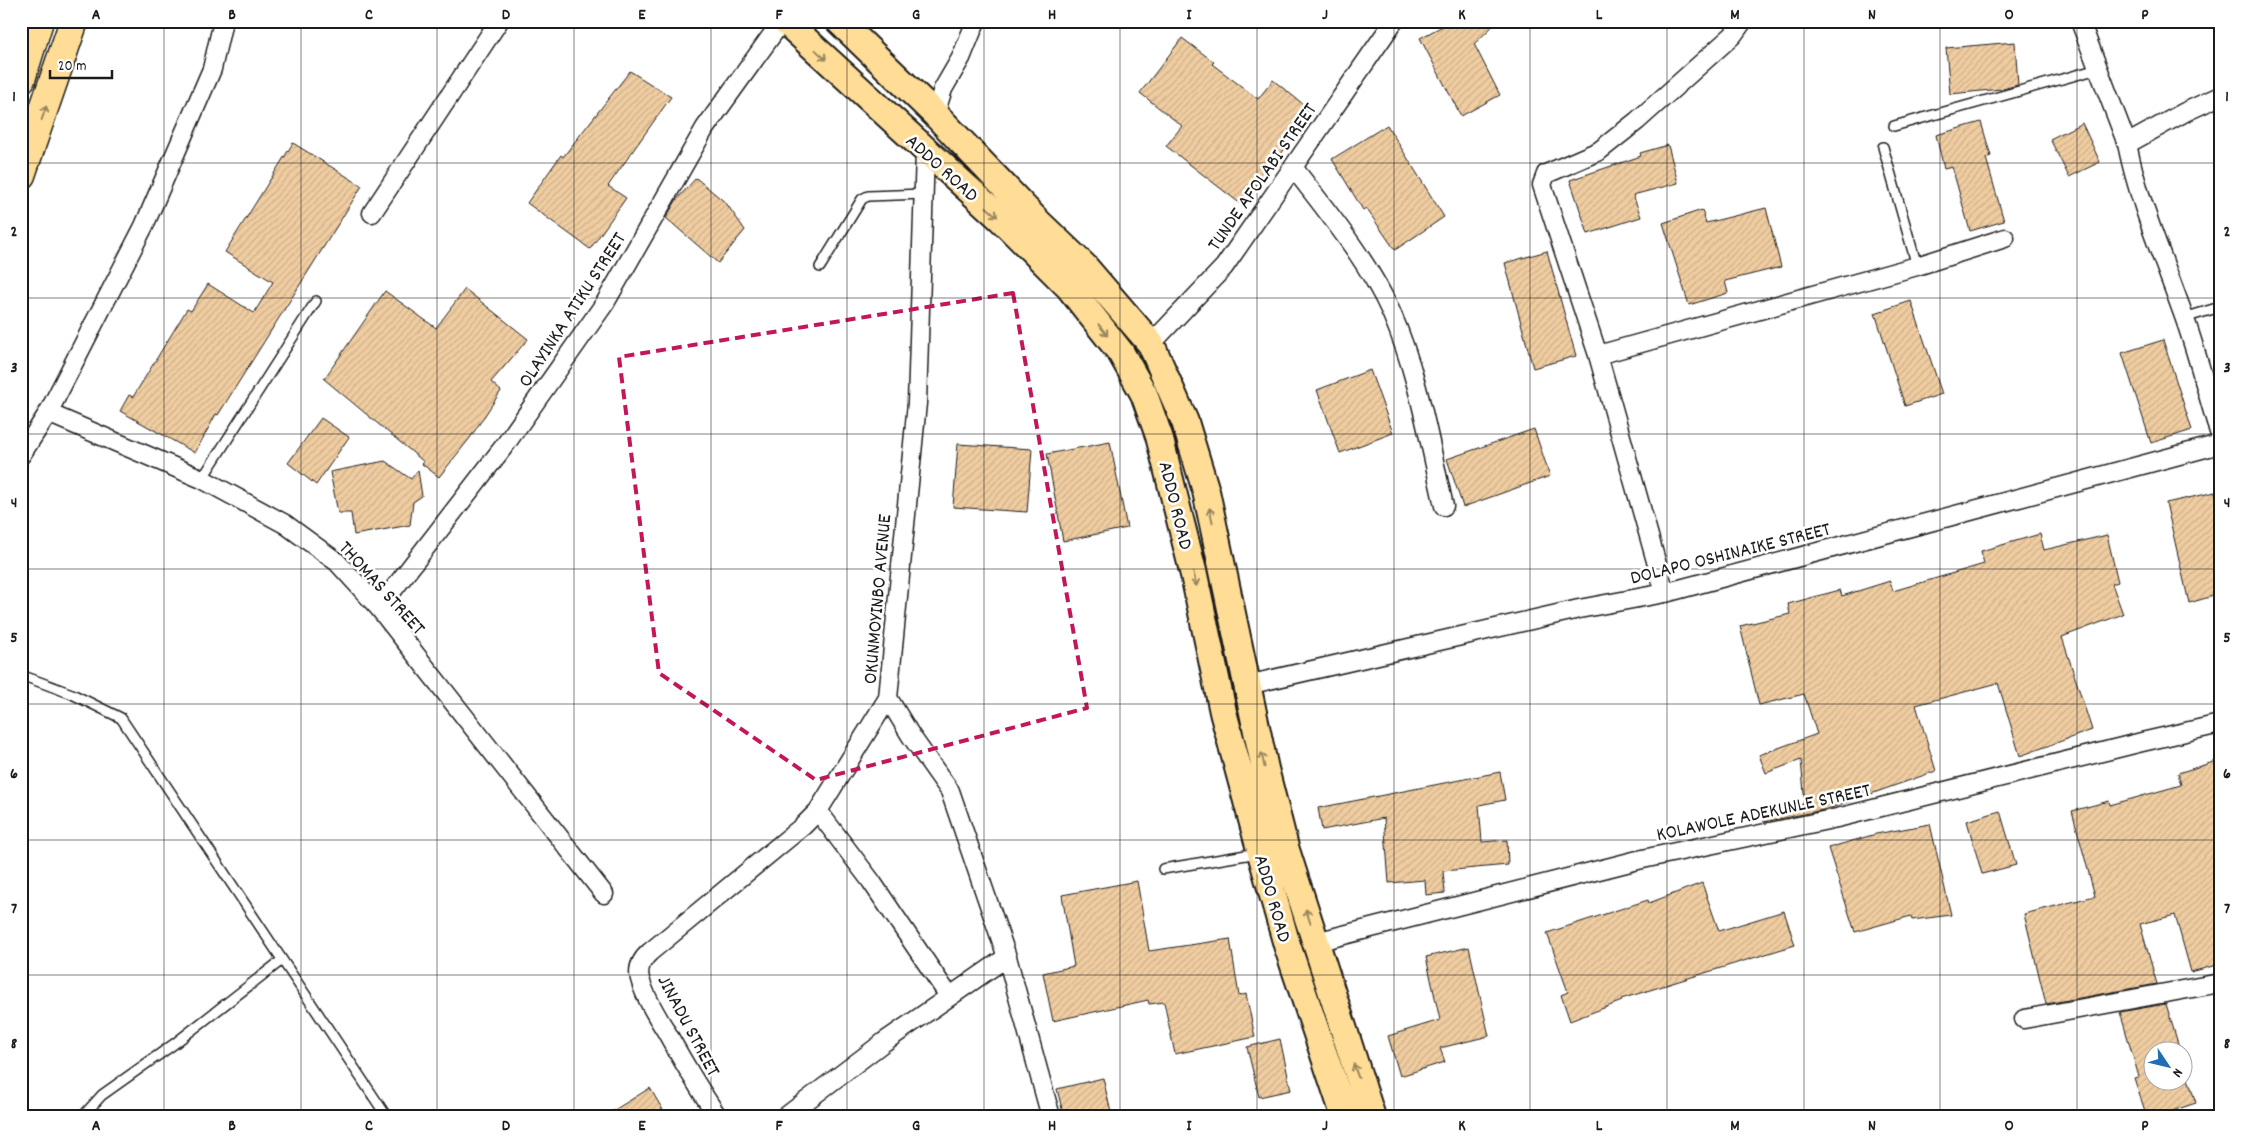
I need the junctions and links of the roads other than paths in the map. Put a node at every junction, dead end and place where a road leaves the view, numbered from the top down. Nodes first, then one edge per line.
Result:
1 (39, 21) edge
2 (74, 21) edge
3 (223, 21) edge
4 (498, 21) edge
5 (782, 21) edge
6 (786, 21) edge
7 (839, 21) edge
8 (976, 21) edge
9 (1394, 21) edge
10 (1743, 21) edge
11 (2080, 21) edge
12 (2098, 69) junction
13 (21, 79) edge
14 (2220, 96) edge
15 (935, 114) junction
16 (1894, 126) dead end
17 (2127, 144) junction
18 (1883, 147) dead end
19 (925, 152) junction
20 (1293, 166) junction
21 (21, 175) edge
22 (924, 194) junction
23 (372, 213) dead end
24 (2005, 238) dead end
25 (1917, 266) junction
26 (820, 267) dead end
27 (316, 300) dead end
28 (2220, 307) edge
29 (2184, 318) junction
30 (1151, 344) junction
31 (1598, 355) junction
32 (48, 413) junction
33 (2220, 435) edge
34 (2220, 444) edge
35 (21, 455) edge
36 (202, 480) junction
37 (1444, 506) dead end
38 (1665, 593) junction
39 (379, 608) junction
40 (21, 675) edge
41 (1247, 685) junction
42 (888, 698) junction
43 (2220, 724) edge
44 (818, 811) junction
45 (1261, 852) junction
46 (1163, 869) dead end
47 (604, 894) dead end
48 (1316, 942) junction
49 (650, 952) joint
50 (1007, 957) junction
51 (282, 960) junction
52 (2220, 983) edge
53 (948, 996) junction
54 (2024, 1019) dead end
55 (82, 1117) edge
56 (387, 1117) edge
57 (718, 1117) edge
58 (785, 1117) edge
59 (1051, 1117) edge
60 (1345, 1117) edge
61 (1372, 1117) edge

1 - 13 highway
21 -> 2 highway
3 - 32 street
4 - 23 street
5 - 39 street, OLAYINKA ATIKU STREET
6 -> 19 main road, ADDO ROAD
7 - 15 main road, ADDO ROAD
8 - 15 street
9 - 20 street, TUNDE AFOLABI STREET
10 - 31 street
11 - 12 street
12 - 16 lane
12 - 17 street
14 - 17 street
15 - 30 main road, ADDO ROAD
17 - 29 street
18 - 25 lane
19 - 22 street, OKUNMOYINBO AVENUE
19 -> 45 main road, ADDO ROAD
20 - 30 street, TUNDE AFOLABI STREET
20 - 37 street
22 - 26 lane
22 - 42 street, OKUNMOYINBO AVENUE
24 - 25 street
25 - 31 street
27 - 36 lane
28 - 29 lane
29 - 33 street
41 -> 30 main road, ADDO ROAD
31 - 38 street
32 - 35 street
32 - 36 street, THOMAS STREET
34 - 38 street, DOLAPO OSHINAIKE STREET
36 - 39 street, THOMAS STREET
38 - 41 street, DOLAPO OSHINAIKE STREET
39 - 47 street, THOMAS STREET
40 - 51 lane
48 -> 41 main road, ADDO ROAD
42 - 44 street, OKUNMOYINBO AVENUE
42 - 50 street
43 - 48 street, KOLAWOLE ADEKUNLE STREET
44 - 49 street, OKUNMOYINBO AVENUE
44 - 53 street
45 - 46 lane
45 - 60 main road, ADDO ROAD
61 -> 48 main road, ADDO ROAD
49 - 57 street, JINADU STREET
50 - 53 street
50 - 59 street
51 - 55 lane
51 - 56 lane
52 - 54 street
53 - 58 street

